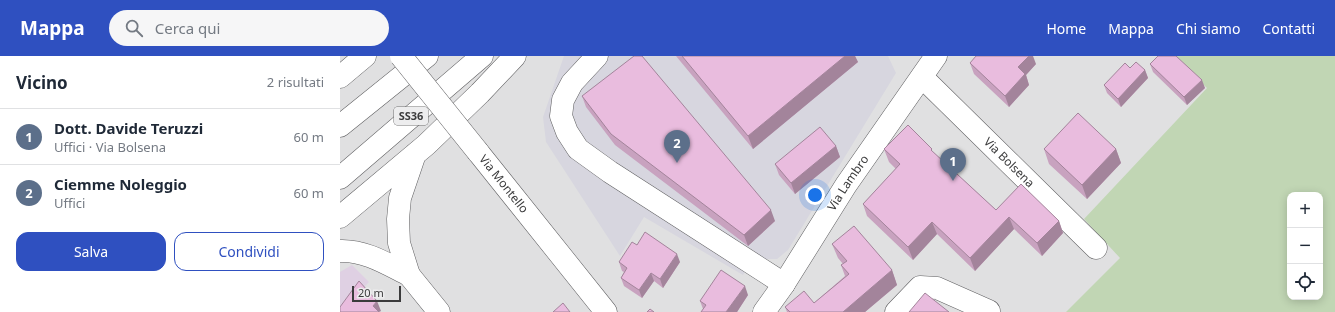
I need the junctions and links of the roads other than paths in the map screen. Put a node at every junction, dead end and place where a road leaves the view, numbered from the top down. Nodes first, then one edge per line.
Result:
1 (401, 56) edge
2 (427, 56) edge
3 (482, 56) edge
4 (516, 56) edge
5 (597, 56) edge
6 (936, 56) edge
7 (362, 59) edge
8 (340, 76) edge
9 (922, 77) junction
10 (340, 126) edge
11 (415, 154) junction
12 (340, 178) edge
13 (340, 217) edge
14 (1096, 248) dead end
15 (340, 251) edge
16 (409, 275) junction
17 (784, 284) junction
18 (989, 310) dead end
19 (439, 312) edge
20 (606, 312) edge
21 (764, 312) edge
22 (896, 312) edge

1 - 20 main road, Via Montello, bridge
2 - 10 main road
3 - 12 main road, SS36
4 - 11 main road
5 - 17 main road
6 - 9 main road, Via Lambro
7 - 8 main road
9 - 14 main road, Via Bolsena
9 - 17 main road, Via Lambro
11 - 13 main road
11 - 16 main road
15 - 16 main road
16 - 19 main road
17 - 21 main road, Via Lambro
18 - 22 main road

